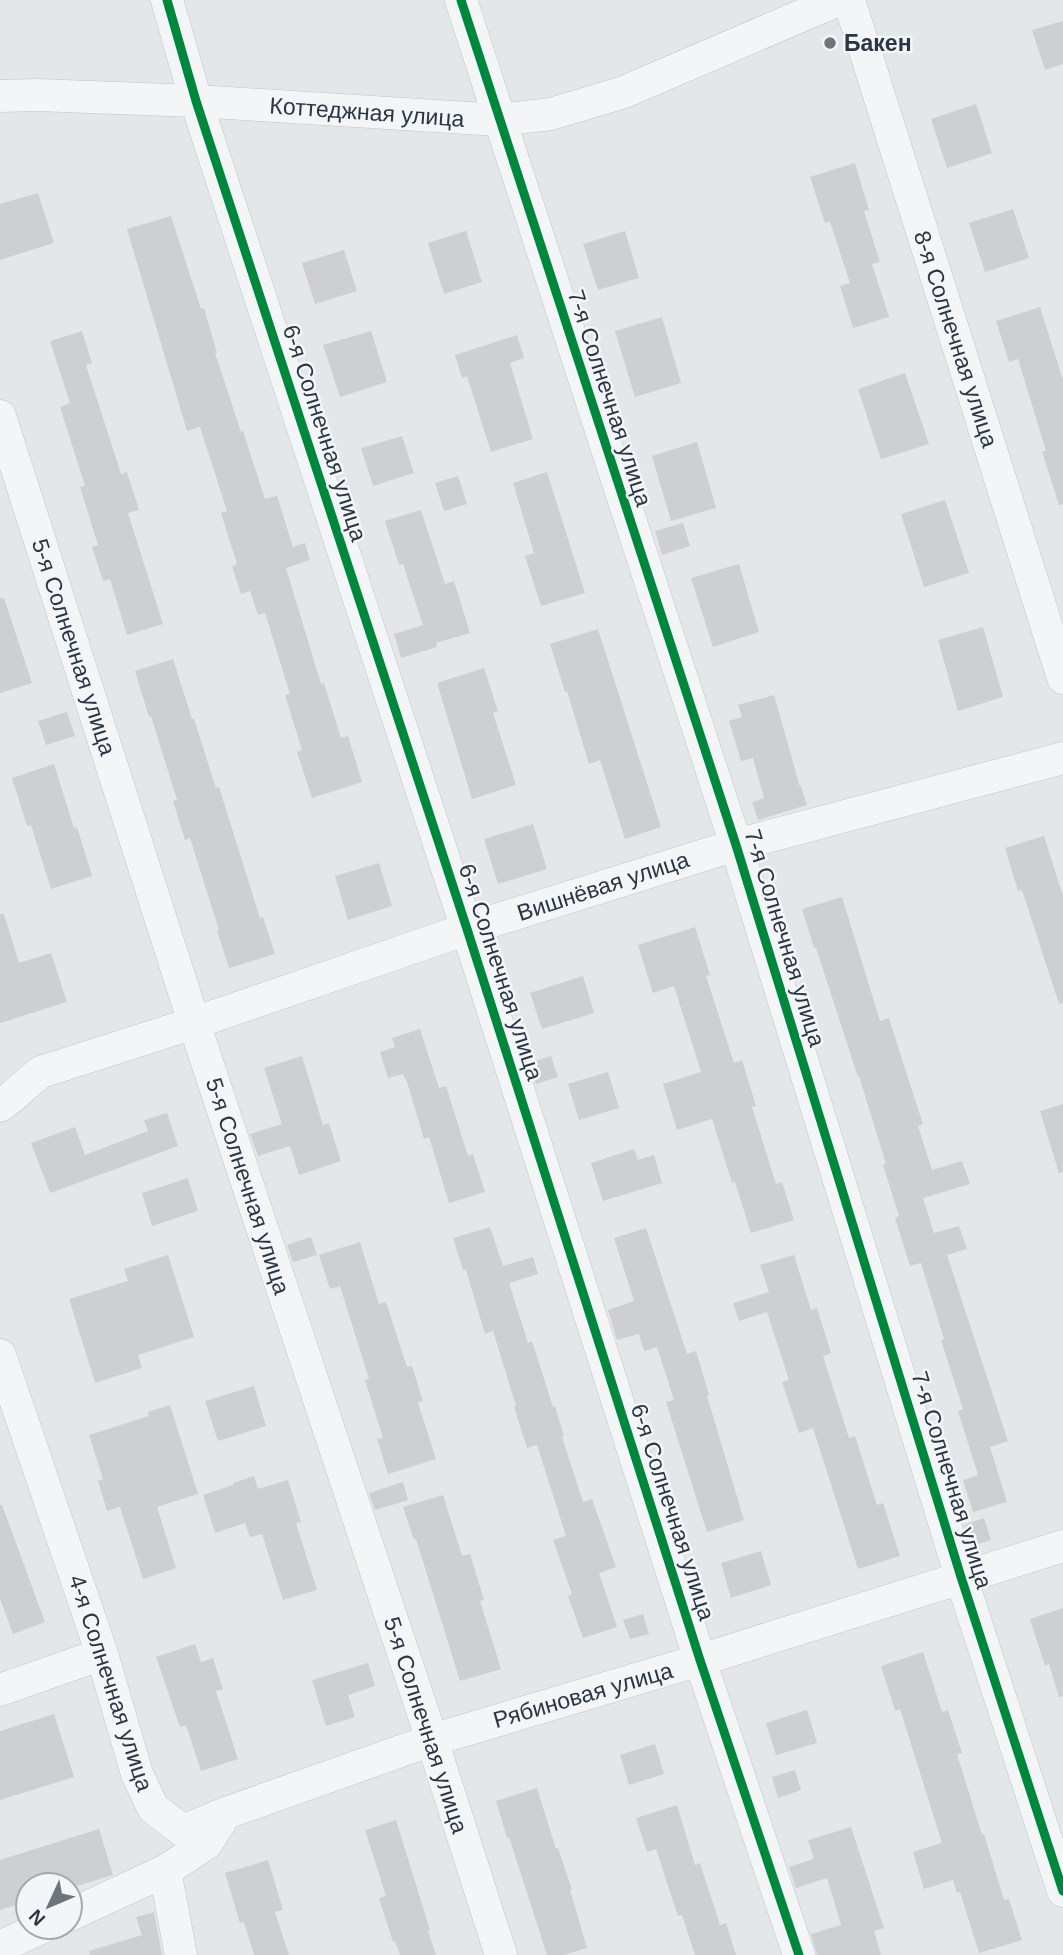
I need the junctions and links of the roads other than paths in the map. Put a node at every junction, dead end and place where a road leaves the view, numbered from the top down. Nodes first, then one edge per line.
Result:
1 (167, 0) edge
2 (461, 0) edge
3 (833, 2) edge
4 (0, 96) edge
5 (197, 101) junction
6 (499, 120) junction
7 (0, 416) edge
8 (1063, 678) edge
9 (1063, 758) edge
10 (736, 845) junction
11 (467, 929) junction
12 (194, 1023) junction
13 (0, 1106) edge
14 (0, 1355) edge
15 (5, 1389) edge
16 (1063, 1546) edge
17 (961, 1577) junction
18 (102, 1654) junction
19 (700, 1660) junction
20 (0, 1690) edge
21 (432, 1740) junction
22 (226, 1814) junction
23 (165, 1871) junction
24 (1063, 1891) edge
25 (84, 1909) edge
26 (181, 1955) edge
27 (501, 1955) edge
28 (799, 1955) edge

1 - 5 street, 6-я Солнечная улица
2 - 6 street, 7-я Солнечная улица
3 - 6 street, Коттеджная улица
3 - 8 street, 8-я Солнечная улица
4 - 5 street, Коттеджная улица
5 - 6 street, Коттеджная улица
5 - 11 street, 6-я Солнечная улица
6 - 10 street, 7-я Солнечная улица
7 - 12 street, 5-я Солнечная улица
9 - 10 street, Вишнёвая улица
10 - 11 street, Вишнёвая улица
10 - 17 street, 7-я Солнечная улица
11 - 12 street, Вишнёвая улица
11 - 19 street, 6-я Солнечная улица
12 - 13 street, Вишнёвая улица
12 - 21 street, 5-я Солнечная улица
14 - 15 street, 4-я Солнечная улица
15 - 18 street, 4-я Солнечная улица
16 - 17 street, Рябиновая улица
17 - 19 street, Рябиновая улица
17 - 24 street, 7-я Солнечная улица
18 - 20 street
18 - 22 street, 4-я Солнечная улица
19 - 21 street, Рябиновая улица
19 - 28 street, 6-я Солнечная улица
21 - 22 street, Рябиновая улица
21 - 27 street, 5-я Солнечная улица
22 - 23 street
23 - 25 street
23 - 26 street

